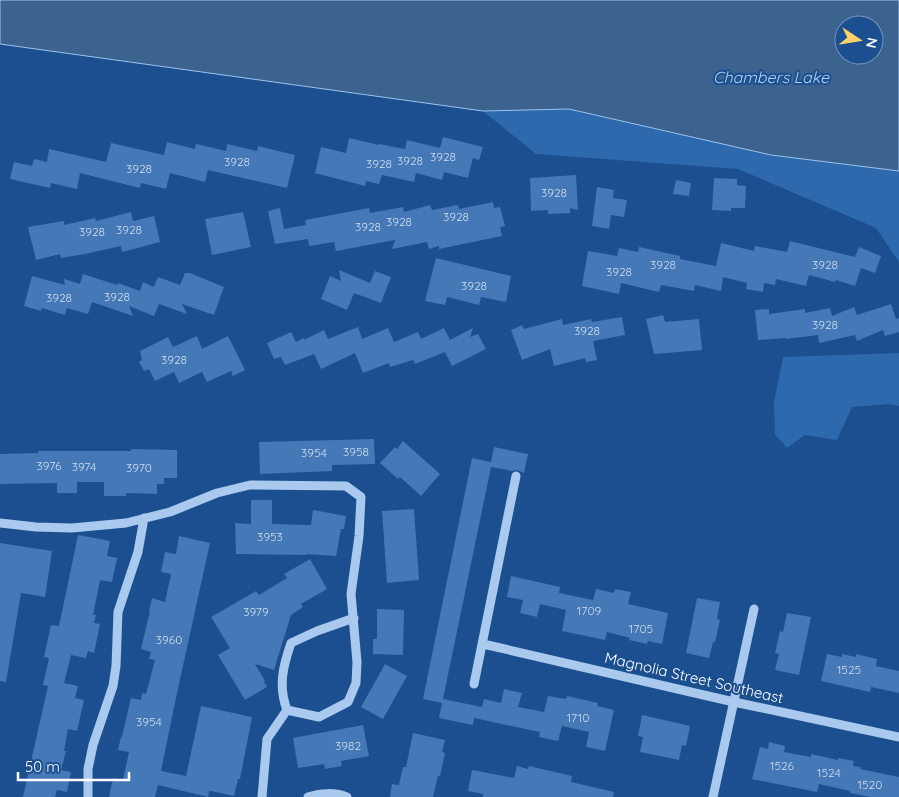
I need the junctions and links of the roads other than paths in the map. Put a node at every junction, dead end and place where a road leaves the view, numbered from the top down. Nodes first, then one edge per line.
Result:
1 (516, 476) dead end
2 (144, 518) junction
3 (0, 523) edge
4 (754, 609) dead end
5 (354, 618) junction
6 (483, 644) junction
7 (474, 684) dead end
8 (734, 702) junction
9 (287, 710) junction
10 (899, 737) edge
11 (88, 797) edge
12 (262, 797) edge
13 (308, 797) edge
14 (347, 797) edge
15 (713, 797) edge

1 - 6 street
2 - 3 street
2 - 5 street
2 - 11 street
4 - 8 street
5 - 9 street
5 - 9 street
6 - 7 street
6 - 8 street, Magnolia Street Southeast
8 - 10 street, Magnolia Street Southeast
8 - 15 street
9 - 12 street
13 - 14 street

